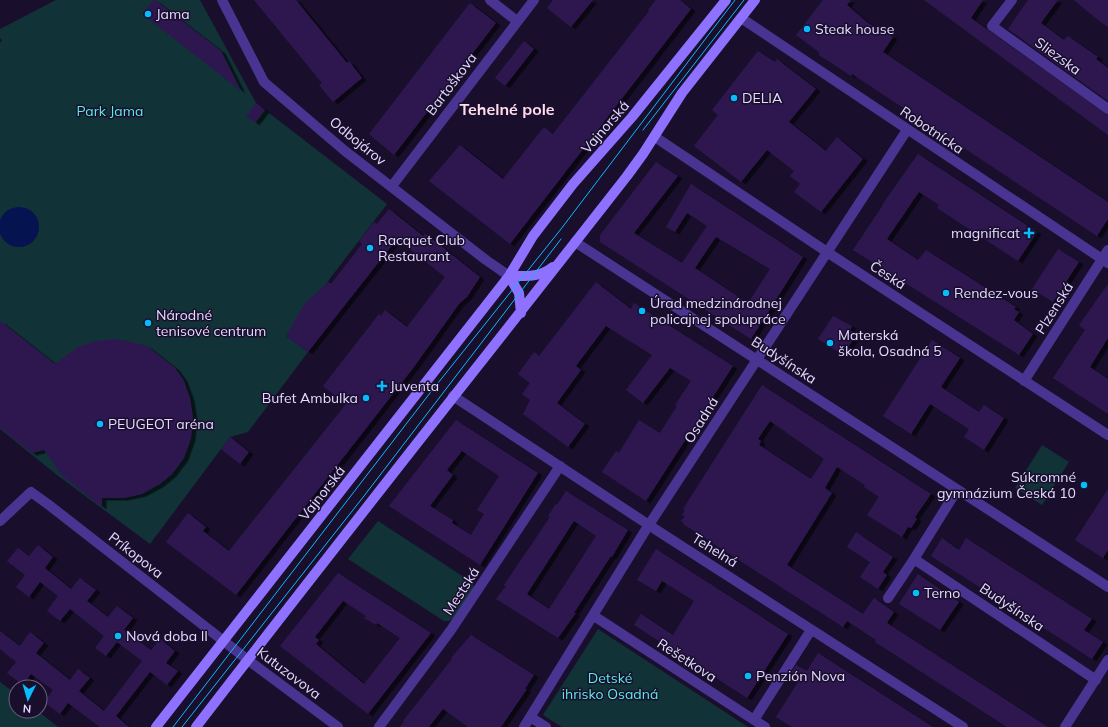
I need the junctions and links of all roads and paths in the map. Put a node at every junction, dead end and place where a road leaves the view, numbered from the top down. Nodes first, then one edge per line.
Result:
1 (222, 0) edge
2 (490, 0) edge
3 (534, 0) edge
4 (726, 0) edge
5 (755, 0) edge
6 (1012, 0) edge
7 (741, 18) junction
8 (517, 21) junction
9 (1108, 109) edge
10 (907, 130) junction
11 (655, 137) junction
12 (392, 186) junction
13 (575, 242) junction
14 (1108, 250) edge
15 (826, 252) junction
16 (563, 259) junction
17 (1105, 261) edge
18 (509, 276) junction
19 (521, 313) junction
20 (756, 359) junction
21 (1024, 381) junction
22 (453, 396) junction
23 (1108, 435) edge
24 (560, 466) junction
25 (957, 490) junction
26 (1, 521) edge
27 (650, 525) junction
28 (914, 558) junction
29 (1108, 587) edge
30 (888, 598) dead end
31 (594, 616) junction
32 (812, 630) junction
33 (223, 642) junction
34 (248, 660) junction
35 (1108, 660) edge
36 (1096, 680) junction
37 (530, 717) junction
38 (754, 720) junction
39 (156, 727) edge
40 (196, 727) edge
41 (338, 727) edge
42 (379, 727) edge
43 (524, 727) edge
44 (546, 727) edge
45 (765, 727) edge
46 (963, 727) edge
47 (1065, 727) edge

1 - 12 street, Odbojárov
2 - 8 street
3 - 8 street, Bartoškova
4 - 18 main road, Vajnorská
5 - 7 main road
6 - 9 street, Sliezska
7 - 10 street, Robotnícka
7 - 11 main road
8 - 12 street, Bartoškova
10 - 15 street, Osadná
10 - 17 street, Robotnícka
11 - 13 main road
11 - 15 street, Česká
12 - 18 street, Odbojárov
13 - 16 main road
13 - 20 street, Budyšínska
14 - 17 street, Plzenská
15 - 20 street, Osadná
15 - 21 street, Česká
16 - 18 main road
16 - 19 main road
17 - 21 street, Plzenská
18 - 19 main road
18 - 33 main road, Vajnorská
19 - 22 main road
20 - 25 street, Budyšínska
20 - 27 street, Osadná
21 - 23 street, Česká
22 - 24 street, Tehelná
22 - 34 main road
24 - 27 street, Tehelná
24 - 42 street, Mestská
25 - 28 street
25 - 29 street, Budyšínska
26 - 33 street, Príkopova
27 - 31 street, Osadná
27 - 32 street, Tehelná
28 - 30 street
28 - 36 street, Budyšínska
31 - 37 street, Osadná
31 - 38 street, Rešetkova
32 - 38 street
32 - 46 street, Tehelná
33 - 34 street, Kutuzovova
33 - 39 main road, Vajnorská
34 - 40 main road
34 - 41 street, Kutuzovova
35 - 36 street
36 - 47 street
37 - 43 street, Osadná
37 - 44 street
38 - 45 street, Rešetkova

